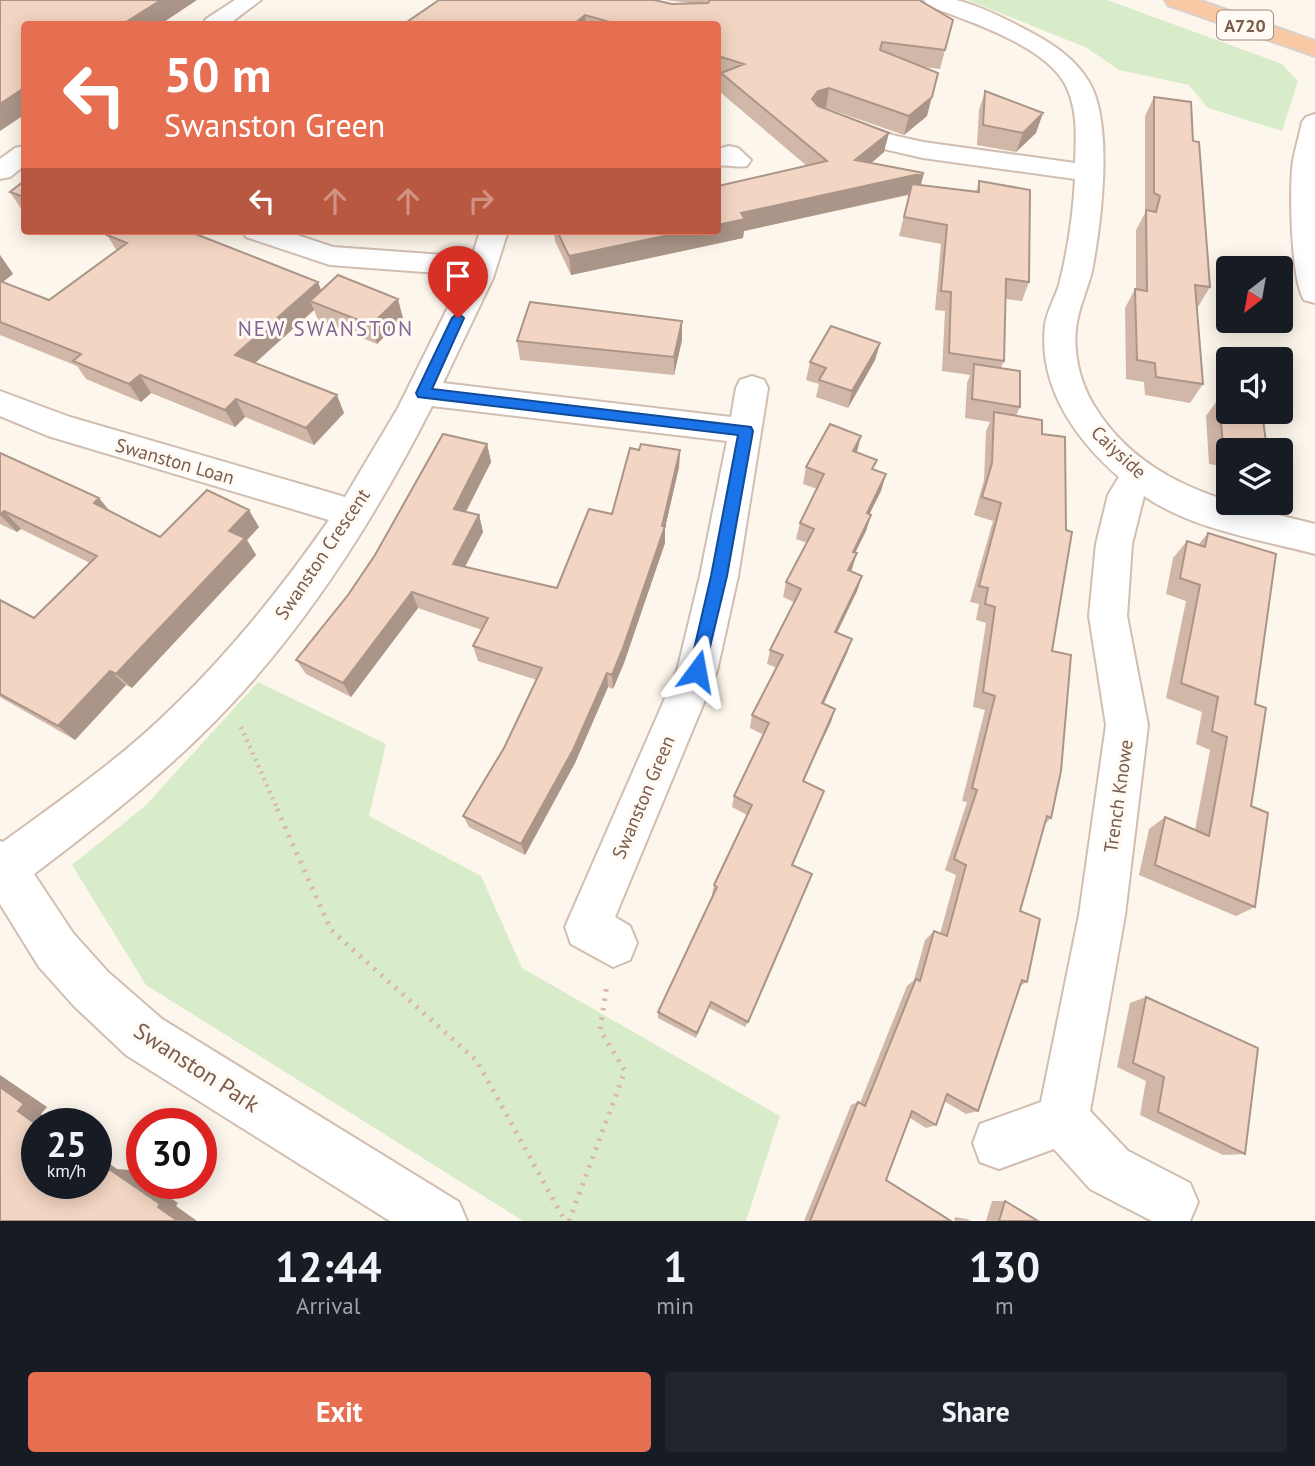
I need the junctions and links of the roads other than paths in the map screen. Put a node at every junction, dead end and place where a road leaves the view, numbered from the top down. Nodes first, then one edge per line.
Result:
1 (250, 0) edge
2 (935, 0) edge
3 (1176, 0) edge
4 (1235, 0) edge
5 (218, 21) edge
6 (1315, 28) edge
7 (1315, 49) edge
8 (825, 118) edge
9 (1315, 122) edge
10 (21, 156) edge
11 (0, 171) edge
12 (1089, 173) junction
13 (268, 235) edge
14 (493, 235) edge
15 (481, 267) junction
16 (1315, 293) edge
17 (752, 388) dead end
18 (423, 393) junction
19 (0, 403) edge
20 (746, 431) junction
21 (1139, 475) junction
22 (353, 513) junction
23 (1315, 539) edge
24 (2, 866) edge
25 (613, 943) road end
26 (1063, 1120) junction
27 (999, 1143) dead end
28 (1171, 1202) dead end
29 (440, 1221) edge

1 - 5 street
2 - 12 street, Caiyside
3 - 7 highway, A720
4 - 6 highway, A720
8 - 12 street
9 - 16 street
10 - 11 street
12 - 21 street, Caiyside
13 - 15 street
14 - 15 street, Swanston Crescent
15 - 18 street, Swanston Crescent
17 - 20 street, Swanston Green
18 - 20 street
18 - 22 street, Swanston Crescent
19 - 22 street, Swanston Loan
20 - 25 street, Swanston Green
21 - 23 street, Caiyside
21 - 26 street, Trench Knowe
22 - 24 street, Swanston Crescent
24 - 29 street, Swanston Park
26 - 27 street
26 - 28 street

